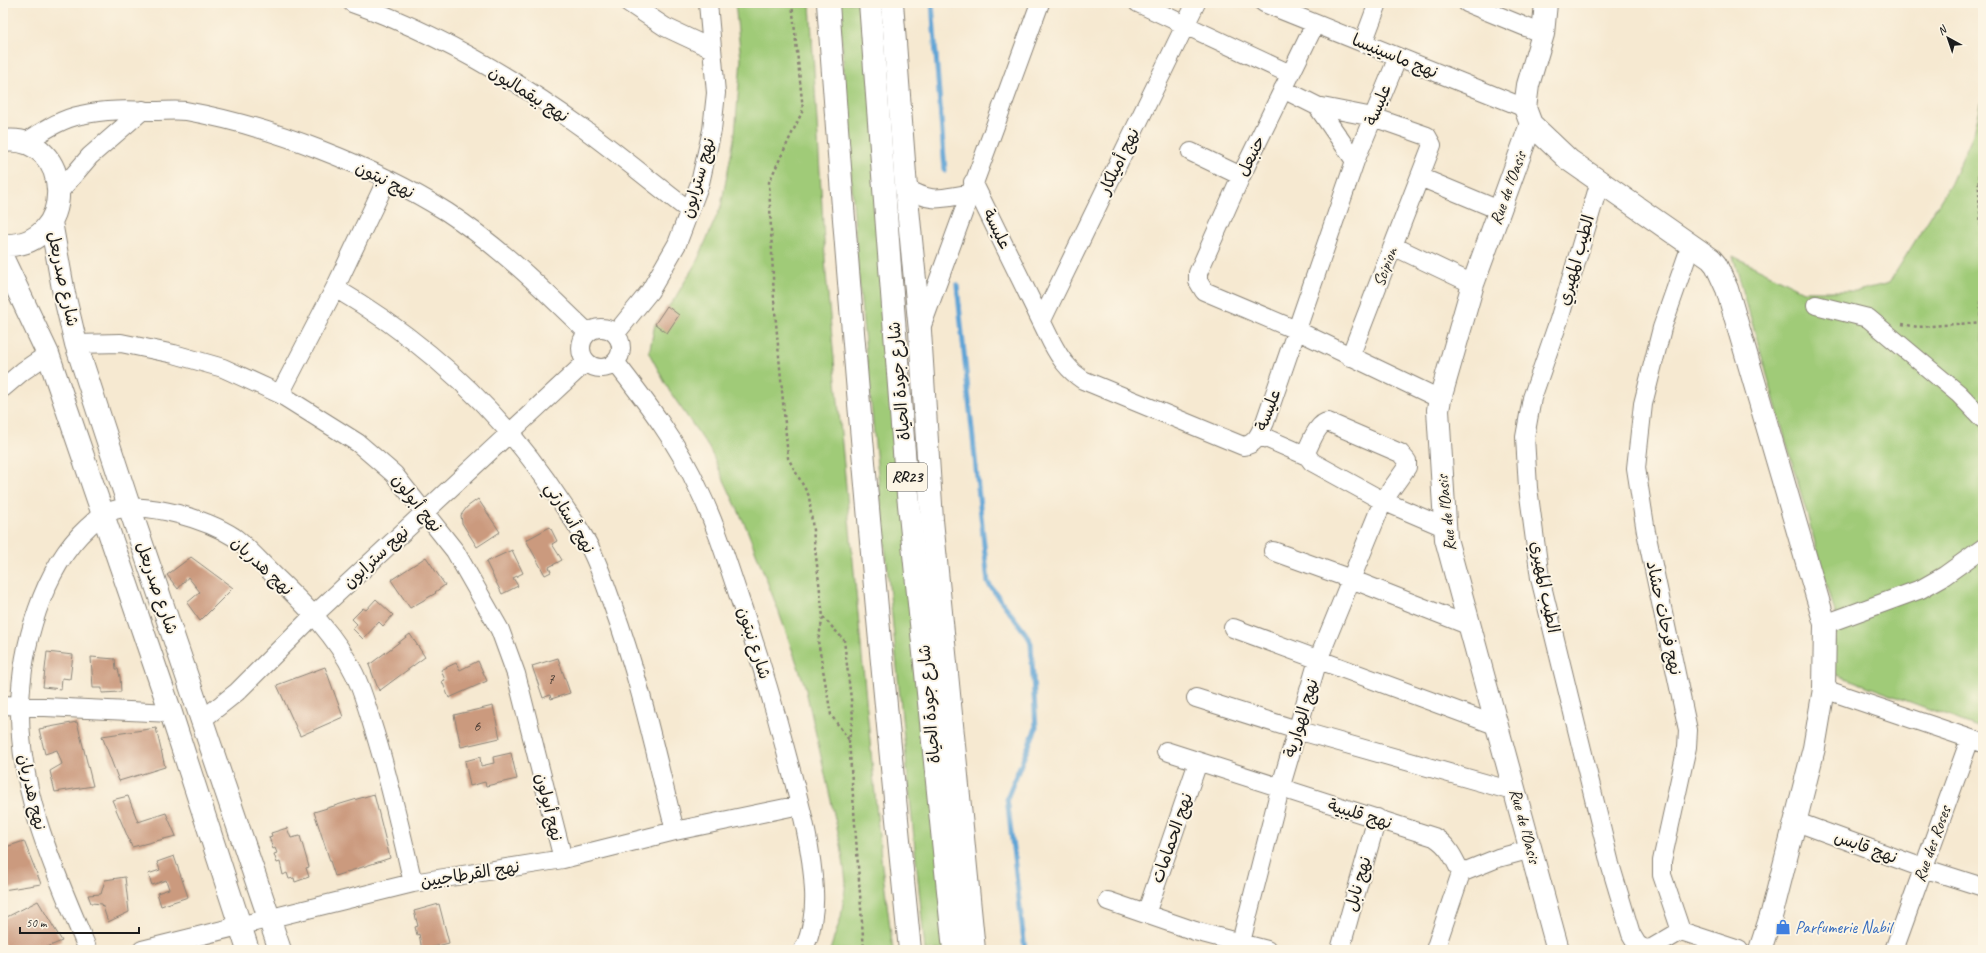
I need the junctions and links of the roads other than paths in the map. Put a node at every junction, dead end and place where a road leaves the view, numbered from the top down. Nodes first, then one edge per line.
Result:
1 (352, 3) edge
2 (629, 3) edge
3 (708, 3) edge
4 (828, 3) edge
5 (870, 3) edge
6 (892, 3) edge
7 (1040, 3) edge
8 (1196, 3) edge
9 (1264, 3) edge
10 (1378, 3) edge
11 (1467, 3) edge
12 (1546, 3) edge
13 (1144, 4) edge
14 (1298, 10) edge
15 (1315, 24) junction
16 (1186, 25) junction
17 (1543, 34) junction
18 (1363, 43) junction
19 (712, 49) junction
20 (1398, 57) junction
21 (1286, 82) junction
22 (1317, 106) junction
23 (143, 110) junction
24 (1528, 116) junction
25 (1373, 118) junction
26 (10, 138) edge
27 (1190, 152) dead end
28 (1355, 161) junction
29 (1241, 176) junction
30 (1420, 177) junction
31 (387, 179) junction
32 (1600, 181) junction
33 (906, 188) junction
34 (971, 188) junction
35 (60, 191) junction
36 (1500, 210) junction
37 (690, 211) junction
38 (51, 222) junction
39 (3, 245) edge
40 (1691, 245) junction
41 (1393, 246) junction
42 (3, 259) edge
43 (1473, 284) junction
44 (335, 288) junction
45 (1816, 305) dead end
46 (1042, 320) junction
47 (1296, 330) junction
48 (920, 331) junction
49 (587, 332) junction
50 (616, 333) junction
51 (76, 344) junction
52 (48, 354) junction
53 (1350, 357) junction
54 (586, 362) junction
55 (616, 363) junction
56 (3, 388) edge
57 (280, 394) junction
58 (1440, 399) junction
59 (1983, 419) edge
60 (511, 433) junction
61 (1259, 436) junction
62 (1307, 456) junction
63 (1383, 501) junction
64 (129, 506) junction
65 (424, 511) junction
66 (102, 514) junction
67 (1444, 527) junction
68 (1983, 548) edge
69 (1273, 551) dead end
70 (1351, 579) junction
71 (314, 615) junction
72 (1825, 624) junction
73 (1470, 626) junction
74 (1233, 628) dead end
75 (1318, 660) junction
76 (1824, 689) junction
77 (1196, 698) dead end
78 (12, 706) edge
79 (171, 713) junction
80 (202, 719) junction
81 (1498, 726) junction
82 (1297, 730) junction
83 (1976, 741) edge
84 (1166, 751) dead end
85 (1198, 762) junction
86 (1280, 789) junction
87 (1516, 792) junction
88 (800, 805) junction
89 (1377, 818) junction
90 (1794, 821) junction
91 (675, 831) junction
92 (1532, 849) junction
93 (562, 859) junction
94 (1923, 868) junction
95 (1461, 873) junction
96 (413, 883) junction
97 (1983, 887) edge
98 (1108, 901) dead end
99 (1146, 914) junction
100 (269, 920) junction
101 (239, 927) junction
102 (1681, 932) junction
103 (1241, 942) junction
104 (88, 950) edge
105 (142, 950) edge
106 (248, 950) edge
107 (280, 950) edge
108 (803, 950) edge
109 (910, 950) edge
110 (954, 950) edge
111 (974, 950) edge
112 (1267, 950) edge
113 (1340, 950) edge
114 (1435, 950) edge
115 (1558, 950) edge
116 (1739, 950) edge
117 (1760, 950) edge
118 (1894, 950) edge

1 - 37 street, نهج بيقماليون
2 - 19 street
3 - 19 street, نهج سترابون
4 - 109 main road, RR23
5 - 110 main road, شارع جودة الحياة / RR23
6 - 33 main road
7 - 34 street
8 - 16 street, نهج أميلكار
9 - 14 street, نهج ماسينيسا
10 - 18 street
11 - 17 street
12 - 17 main road, Rue de l'Oasis
13 - 16 street
14 - 15 street, نهج ماسينيسا
15 - 18 street, نهج ماسينيسا
15 - 21 street, حنبعل
16 - 21 street
16 - 46 street, نهج أميلكار
17 - 24 main road, Rue de l'Oasis
18 - 20 street, نهج ماسينيسا
19 - 37 street, نهج سترابون
20 - 24 street, نهج ماسينيسا
20 - 25 street, عليسة
21 - 22 street
21 - 29 street, حنبعل
22 - 25 street, Scipion
22 - 28 street
23 - 26 street, نهج نبتون
23 - 31 street, نهج نبتون
23 - 35 street
24 - 32 main road
24 - 36 main road, Rue de l'Oasis
25 - 28 street, عليسة
25 - 30 street, Scipion
26 - 35 main road
27 - 29 street
28 - 47 street, عليسة
29 - 47 street, حنبعل
30 - 36 street
30 - 41 street, Scipion
31 - 44 street
31 - 49 street, نهج نبتون
32 - 40 main road
32 - 102 street, الطيب المهيري
33 - 34 street
33 - 48 main road
34 - 46 street, عليسة
34 - 48 street
35 - 38 main road
36 - 43 main road, Rue de l'Oasis
37 - 50 street, نهج سترابون
38 - 39 main road
38 - 51 main road, شارع صدربعل
40 - 72 main road
40 - 102 street, نهج فرحات حشاد
41 - 43 street
41 - 53 street, Scipion
42 - 52 main road, شارع صدربعل
43 - 58 main road, Rue de l'Oasis
44 - 57 street
44 - 60 street, نهج أستارتي
45 - 59 street
46 - 61 street, عليسة
47 - 53 street
47 - 61 street, عليسة
48 - 111 main road
49 - 50 street
49 - 54 street
50 - 55 street
51 - 57 street, نهج أبولون
51 - 64 main road, شارع صدربعل
52 - 56 street
52 - 66 main road, شارع صدربعل
53 - 58 street
54 - 55 street
54 - 60 street, نهج سترابون
55 - 88 street, شارع نبتون
57 - 65 street, نهج أبولون
58 - 67 main road, Rue de l'Oasis
60 - 65 street, نهج سترابون
60 - 91 street, نهج أستارتي
61 - 62 street
62 - 63 street
62 - 63 street, نهج الهوارية
63 - 67 street
63 - 70 street, نهج الهوارية
64 - 66 street, نهج هدريان
64 - 71 street, نهج هدريان
64 - 80 main road, شارع صدربعل
65 - 71 street, نهج سترابون
65 - 93 street, نهج أبولون
66 - 78 street, نهج هدريان
66 - 79 main road, شارع صدربعل
67 - 73 main road, Rue de l'Oasis
68 - 72 street
69 - 70 street
70 - 73 street
70 - 75 street, نهج الهوارية
71 - 80 street, نهج سترابون
71 - 96 street, نهج هدريان
72 - 76 main road
73 - 81 main road, Rue de l'Oasis
74 - 75 street
75 - 81 street
75 - 82 street, نهج الهوارية
76 - 83 street
76 - 90 main road
77 - 82 street
78 - 79 street
78 - 104 street, نهج هدريان
79 - 101 main road, شارع صدربعل
80 - 100 main road, شارع صدربعل
81 - 87 main road, Rue de l'Oasis
82 - 86 street, نهج الهوارية
82 - 87 street
83 - 94 street, Rue des Roses
84 - 85 street, نهج قليبية
85 - 86 street, نهج قليبية
85 - 99 street, نهج الحمامات
86 - 89 street, نهج قليبية
86 - 103 street, نهج الهوارية
87 - 92 main road, Rue de l'Oasis
88 - 91 street, نهج القرطاجيين
88 - 108 street, شارع نبتون
89 - 95 street, نهج قليبية
89 - 113 street, نهج نابل
90 - 94 street, نهج قابس
90 - 117 main road
91 - 93 street, نهج القرطاجيين
92 - 95 street
92 - 115 main road, Rue de l'Oasis
93 - 96 street, نهج القرطاجيين
94 - 97 street, نهج قابس
94 - 118 street, Rue des Roses
95 - 114 street
96 - 100 street, نهج القرطاجيين
98 - 99 street
99 - 103 street
100 - 101 street, نهج القرطاجيين
100 - 107 main road, شارع صدربعل
101 - 105 street, نهج القرطاجيين
101 - 106 main road, شارع صدربعل
102 - 116 street
103 - 112 street

